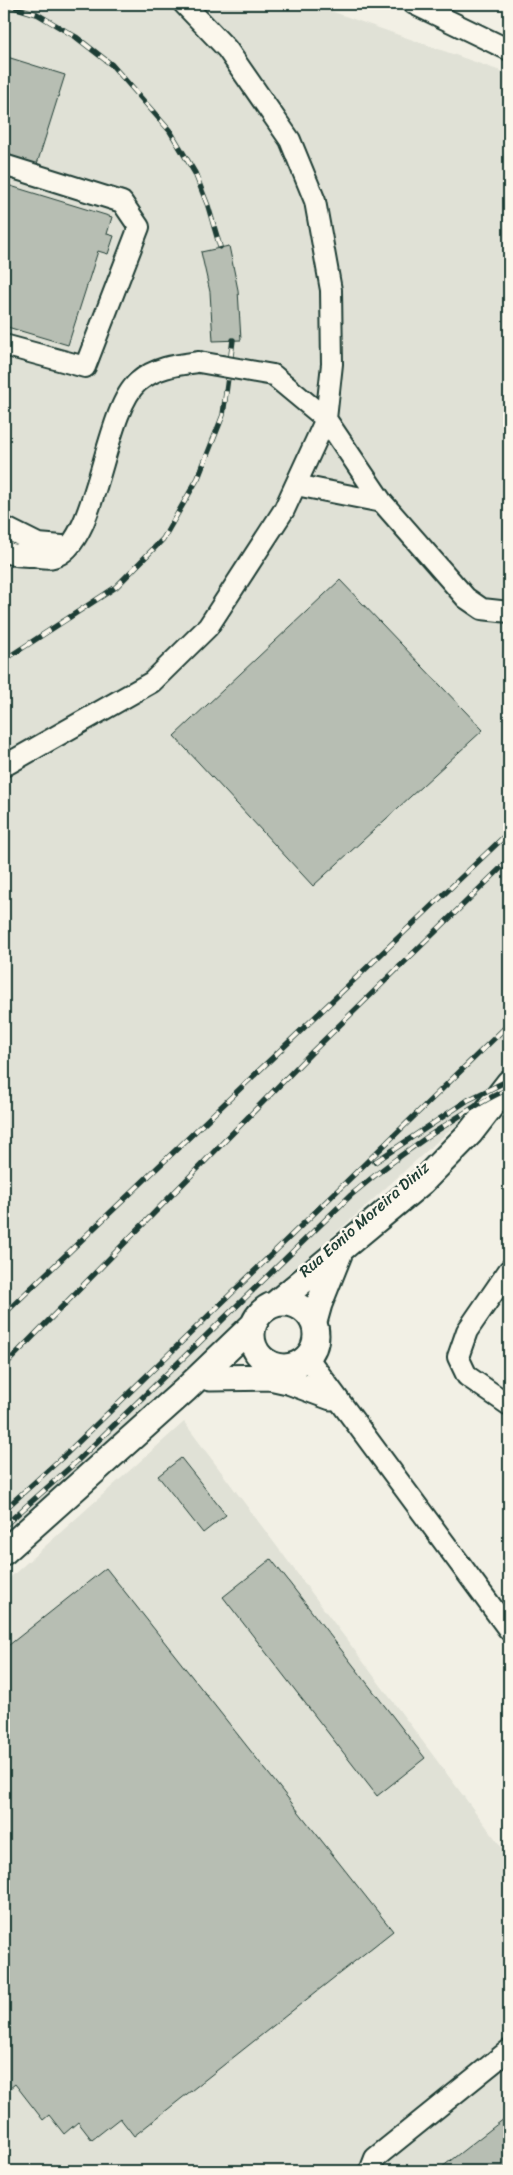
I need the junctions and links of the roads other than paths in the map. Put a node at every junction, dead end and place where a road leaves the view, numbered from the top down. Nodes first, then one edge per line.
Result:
1 (184, 4) edge
2 (414, 4) edge
3 (509, 50) edge
4 (4, 165) edge
5 (4, 345) edge
6 (326, 419) junction
7 (296, 485) junction
8 (382, 502) junction
9 (4, 527) edge
10 (69, 547) junction
11 (4, 551) edge
12 (509, 612) edge
13 (4, 766) edge
14 (509, 1083) edge
15 (470, 1133) junction
16 (340, 1251) junction
17 (509, 1270) edge
18 (264, 1313) junction
19 (314, 1322) junction
20 (302, 1361) junction
21 (270, 1364) junction
22 (210, 1378) junction
23 (185, 1390) junction
24 (331, 1397) junction
25 (509, 1405) edge
26 (352, 1419) junction
27 (4, 1552) edge
28 (509, 1630) edge
29 (509, 2050) edge
30 (370, 2171) edge

1 - 6 street
2 - 3 street
4 - 5 street
6 - 7 street
6 - 8 street
6 - 10 street, bridge
7 - 8 street
7 - 13 street
8 - 12 street
9 - 10 street
10 - 11 street
14 - 15 main road, Rua Eonio Moreira Diniz
15 - 16 main road, Rua Eonio Moreira Diniz
15 - 18 street, Rua Eonio Moreira Diniz
16 - 18 main road, Rua Eonio Moreira Diniz
16 - 19 main road, Rua Eonio Moreira Diniz
17 - 25 street
18 - 19 main road
18 - 21 main road
18 - 23 main road, Rua Eonio Moreira Diniz
19 - 20 main road
20 - 21 main road
20 - 24 street
20 - 26 street
21 - 22 main road, Rua Eonio Moreira Diniz
22 - 23 main road, Rua Eonio Moreira Diniz
22 - 24 main road
23 - 27 main road, Rua Eonio Moreira Diniz
24 - 26 street
26 - 28 street
29 - 30 street

